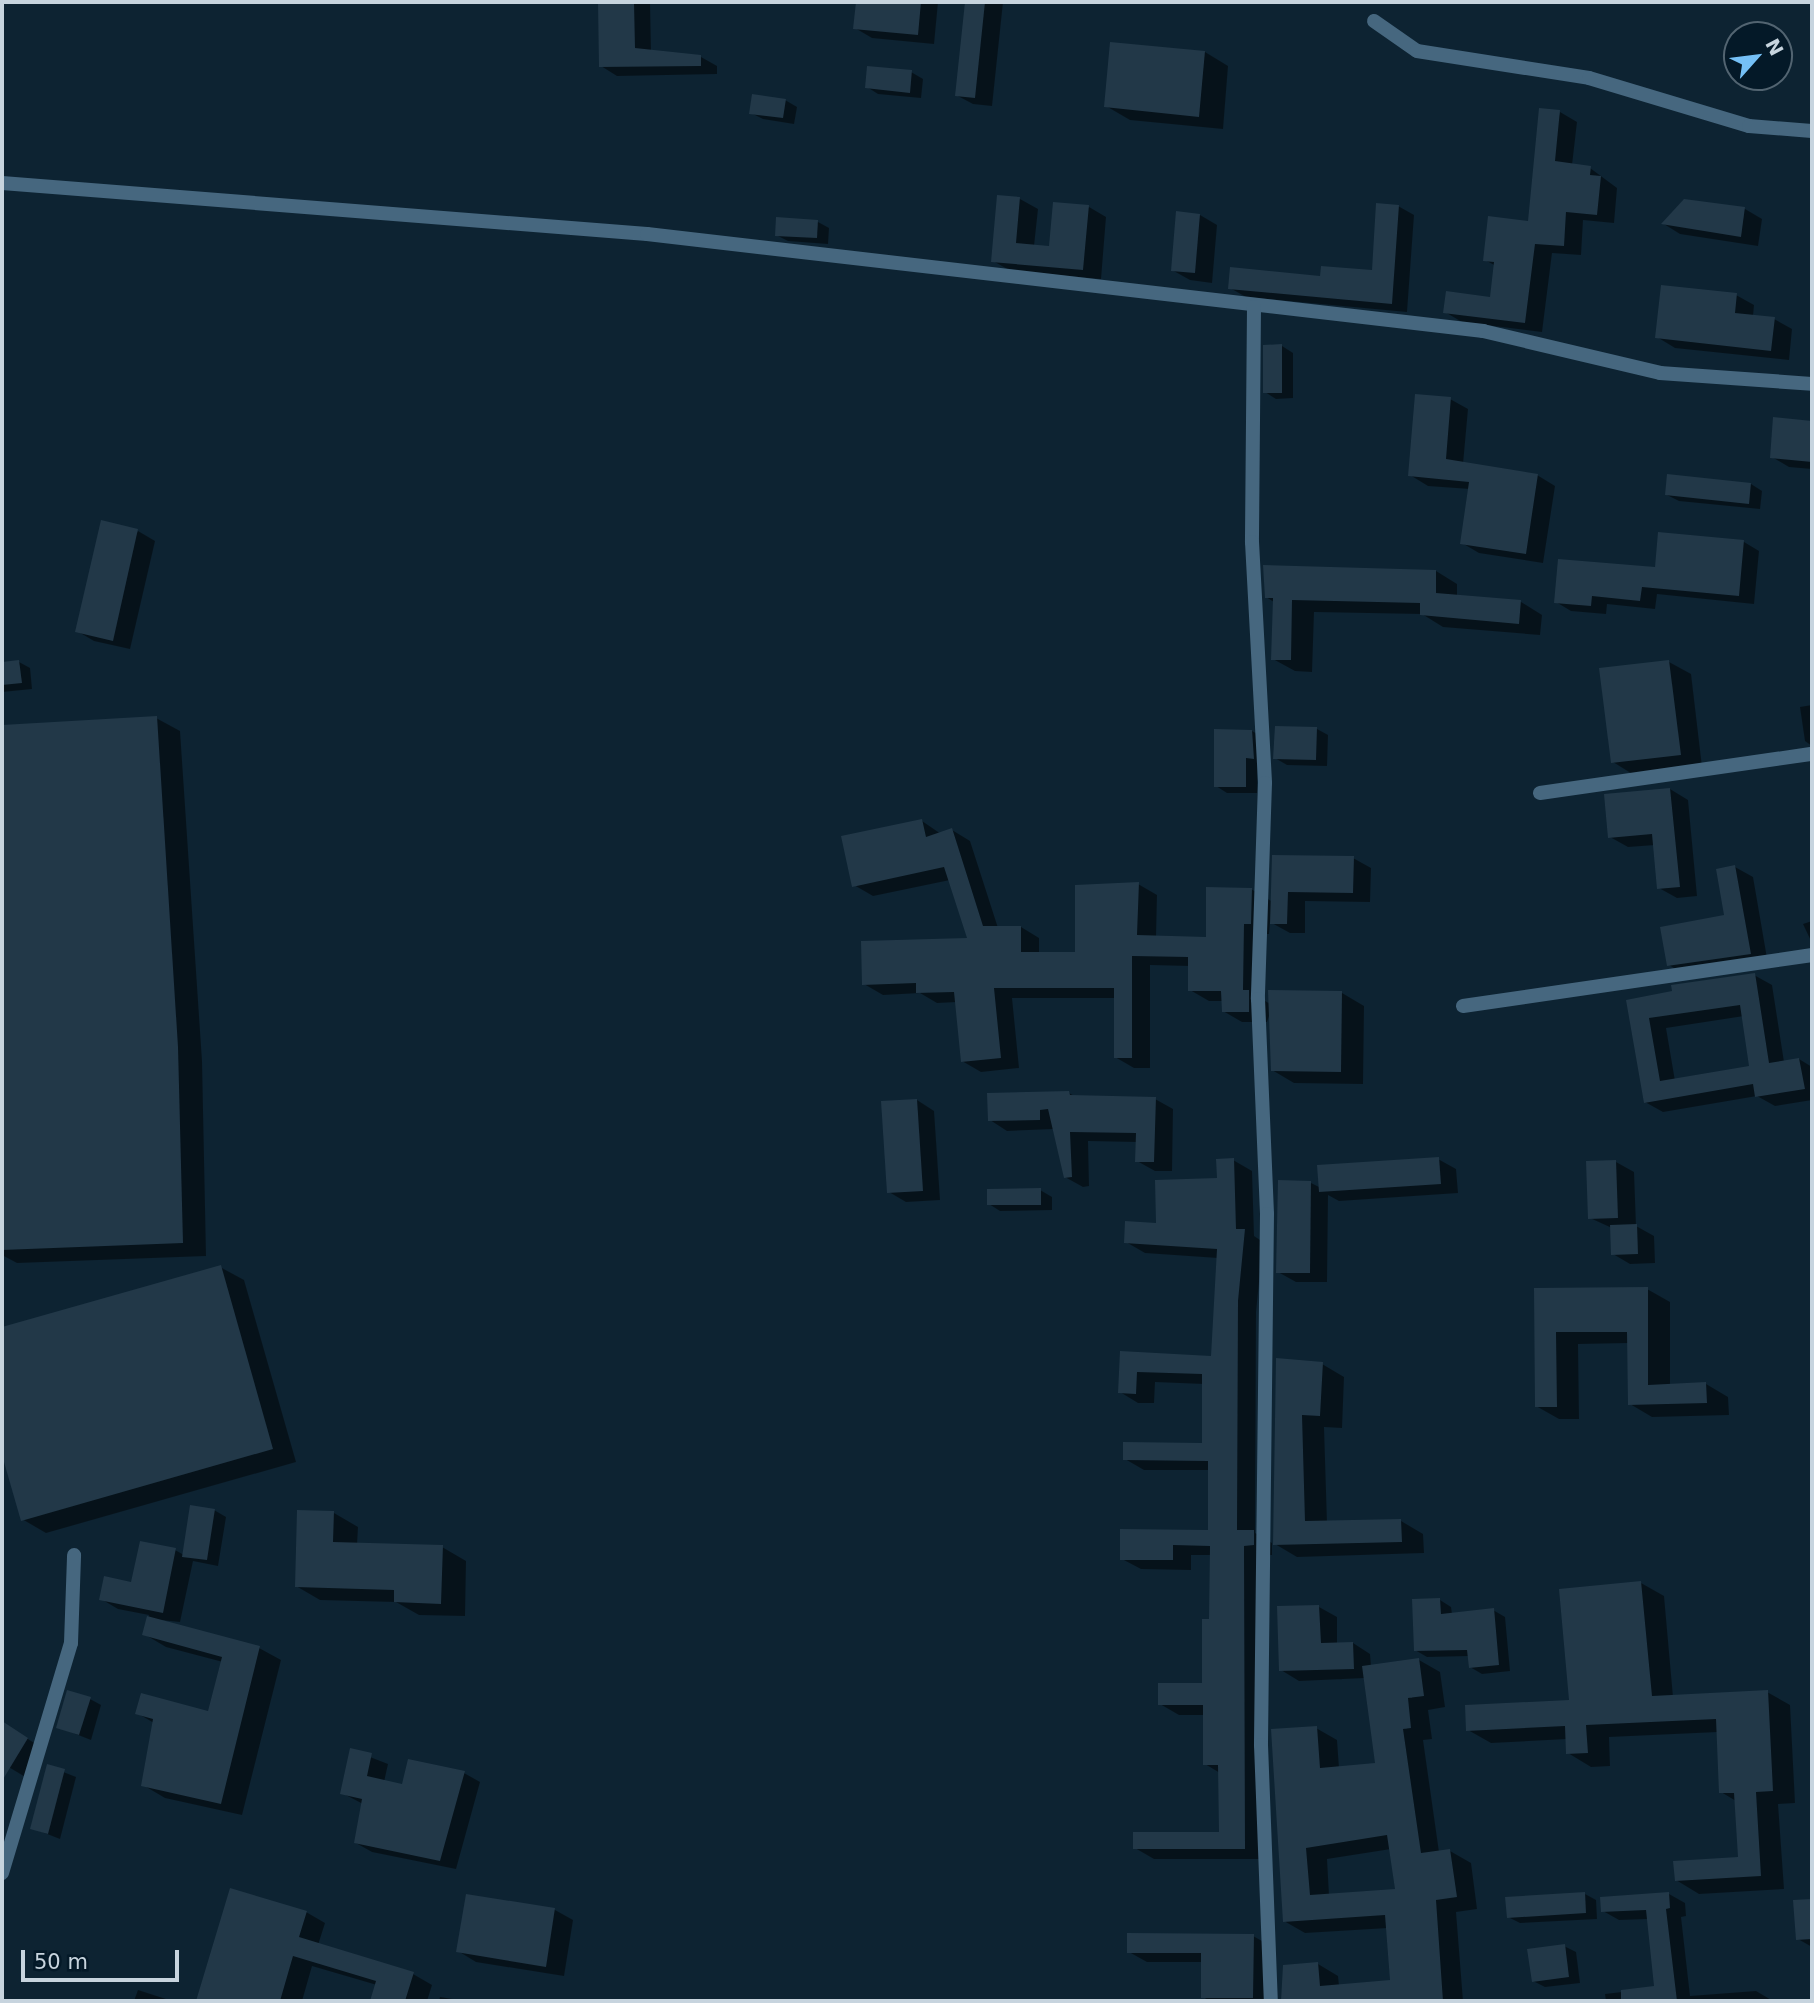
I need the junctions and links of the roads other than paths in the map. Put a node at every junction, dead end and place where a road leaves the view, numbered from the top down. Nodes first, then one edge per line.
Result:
1 (1374, 21) dead end
2 (1812, 131) edge
3 (2, 183) edge
4 (1255, 307) junction
5 (1812, 384) edge
6 (1812, 754) edge
7 (1540, 793) dead end
8 (1812, 955) edge
9 (1463, 1006) dead end
10 (74, 1555) dead end
11 (2, 1873) edge
12 (1271, 2001) edge

1 - 2 street
3 - 4 street
4 - 5 street
4 - 12 street
6 - 7 street
8 - 9 street
10 - 11 street

